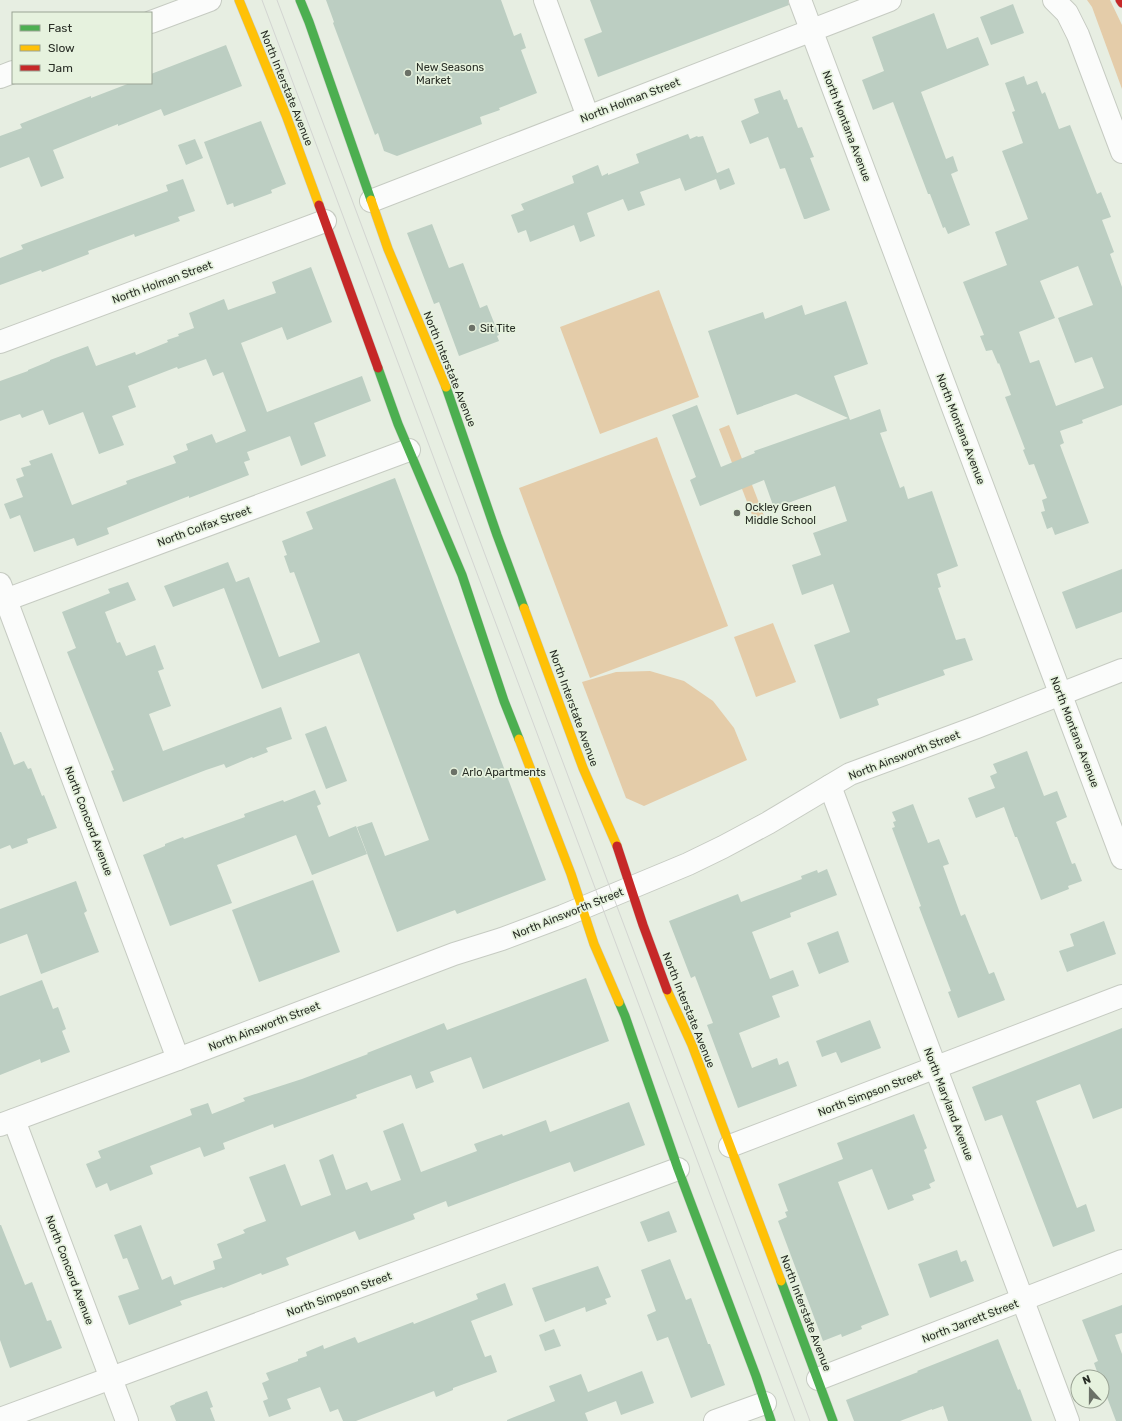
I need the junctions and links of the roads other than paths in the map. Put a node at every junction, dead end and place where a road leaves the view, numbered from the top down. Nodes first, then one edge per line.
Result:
1 (210, 0) edge
2 (239, 0) edge
3 (300, 0) edge
4 (545, 0) edge
5 (800, 0) edge
6 (890, 0) edge
7 (1054, 0) edge
8 (1120, 0) edge
9 (1122, 3) edge
10 (152, 22) edge
11 (811, 30) junction
12 (12, 72) edge
13 (0, 77) edge
14 (588, 117) junction
15 (1122, 152) edge
16 (371, 201) junction
17 (325, 221) junction
18 (0, 342) edge
19 (409, 450) junction
20 (2, 595) edge
21 (1122, 670) edge
22 (1060, 694) junction
23 (830, 786) junction
24 (1122, 858) edge
25 (631, 888) junction
26 (582, 909) junction
27 (1122, 996) edge
28 (178, 1059) junction
29 (936, 1068) junction
30 (7, 1122) edge
31 (730, 1146) junction
32 (678, 1169) junction
33 (1122, 1261) edge
34 (1023, 1300) junction
35 (110, 1378) junction
36 (818, 1379) junction
37 (768, 1412) edge
38 (0, 1419) edge
39 (127, 1421) edge
40 (715, 1421) edge
41 (833, 1421) edge
42 (1068, 1421) edge

1 - 10 street
2 - 17 main road, North Interstate Avenue
3 - 16 main road, North Interstate Avenue
4 - 14 street
5 - 11 street, North Montana Avenue
6 - 11 street, North Holman Street
7 - 15 street
8 - 9 main road
11 - 14 street, North Holman Street
11 - 22 street, North Montana Avenue
12 - 13 street
14 - 16 street, North Holman Street
16 - 25 main road, North Interstate Avenue
17 - 18 street, North Holman Street
17 - 19 main road, North Interstate Avenue
19 - 20 street, North Colfax Street
19 - 26 main road, North Interstate Avenue
20 - 28 street, North Concord Avenue
21 - 22 street, North Ainsworth Street
22 - 23 street, North Ainsworth Street
22 - 24 street, North Montana Avenue
23 - 25 street, North Ainsworth Street
23 - 29 street, North Maryland Avenue
25 - 26 street, North Ainsworth Street
25 - 31 main road, North Interstate Avenue
26 - 28 street, North Ainsworth Street
26 - 32 main road, North Interstate Avenue
27 - 29 street, North Simpson Street
28 - 30 street, North Ainsworth Street
29 - 31 street, North Simpson Street
29 - 34 street, North Maryland Avenue
30 - 35 street, North Concord Avenue
31 - 36 main road, North Interstate Avenue
32 - 35 street, North Simpson Street
32 - 37 main road, North Interstate Avenue
33 - 34 street, North Jarrett Street
34 - 36 street, North Jarrett Street
34 - 42 street, North Maryland Avenue
35 - 38 street, North Simpson Street
35 - 39 street, North Concord Avenue
36 - 41 main road, North Interstate Avenue
37 - 40 street

